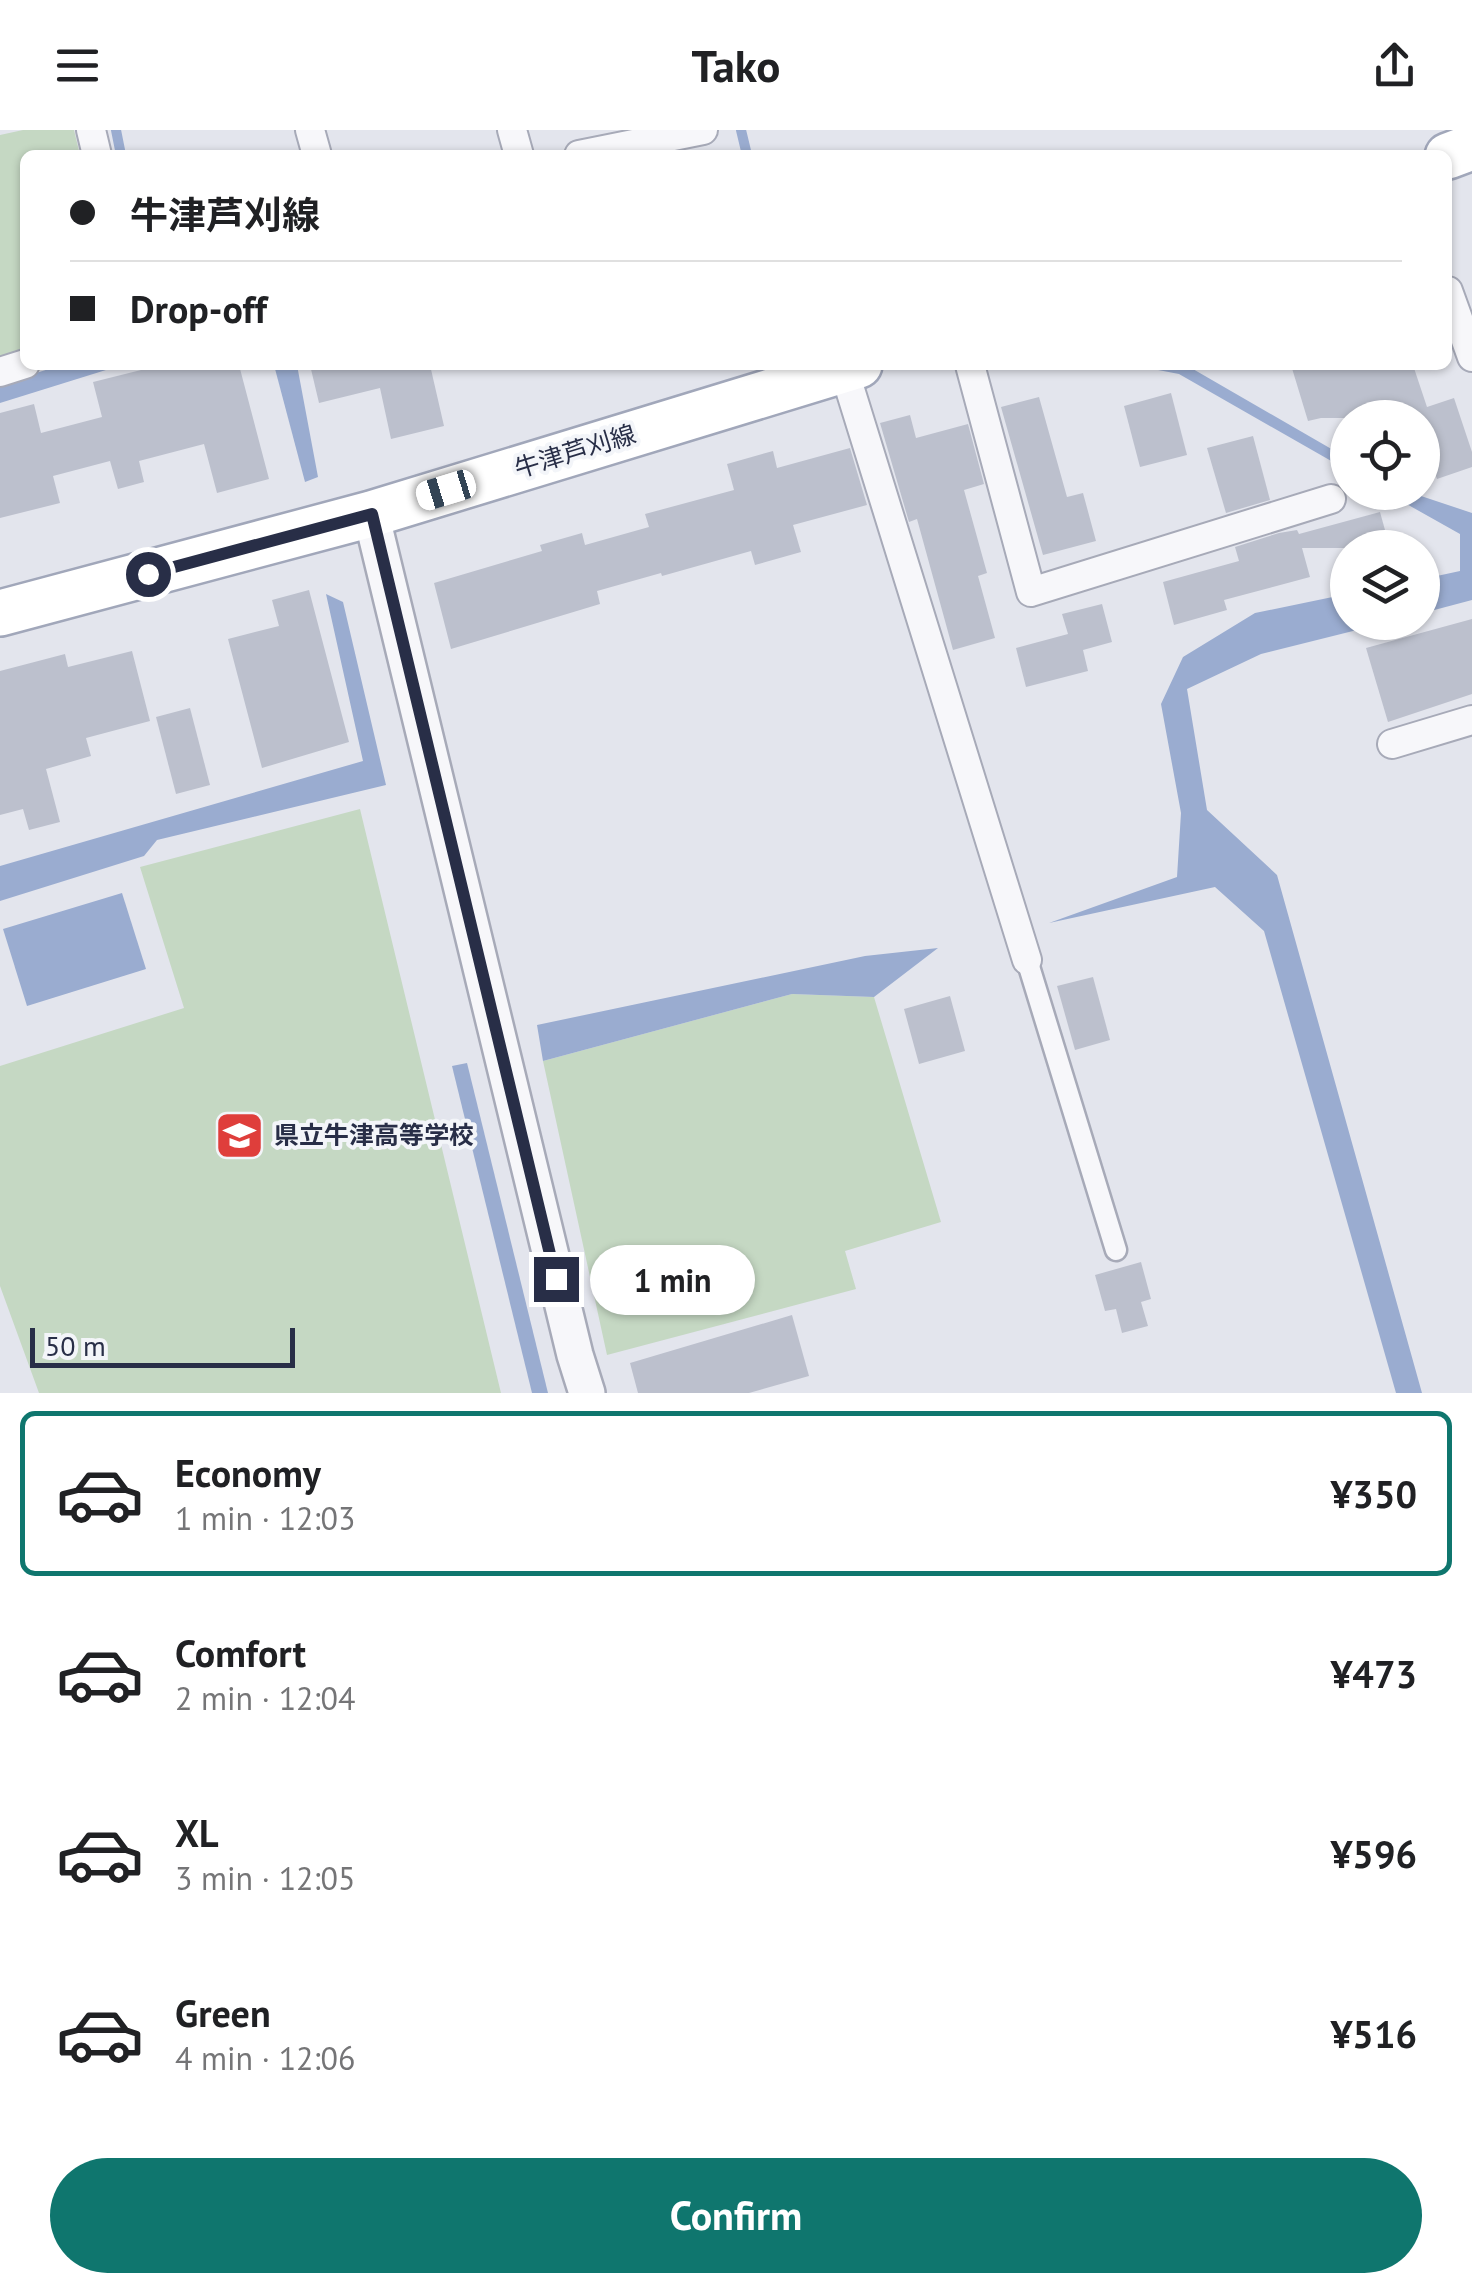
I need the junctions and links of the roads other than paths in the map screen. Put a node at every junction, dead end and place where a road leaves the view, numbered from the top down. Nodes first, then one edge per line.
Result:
1 (703, 130) edge
2 (1466, 130) edge
3 (1472, 147) edge
4 (604, 150) edge
5 (1452, 302) edge
6 (1472, 357) edge
7 (845, 370) edge
8 (853, 370) edge
9 (971, 370) edge
10 (1330, 499) edge
11 (372, 514) junction
12 (0, 614) edge
13 (1472, 720) edge
14 (1392, 744) dead end
15 (1027, 960) joint
16 (1116, 1250) dead end
17 (586, 1393) edge

1 - 4 street
2 - 3 street
5 - 6 street
7 - 11 main road, 牛津芦刈線
8 - 15 street
9 - 10 street
11 - 12 main road, 牛津芦刈線
11 - 17 street
13 - 14 street
15 - 16 street

